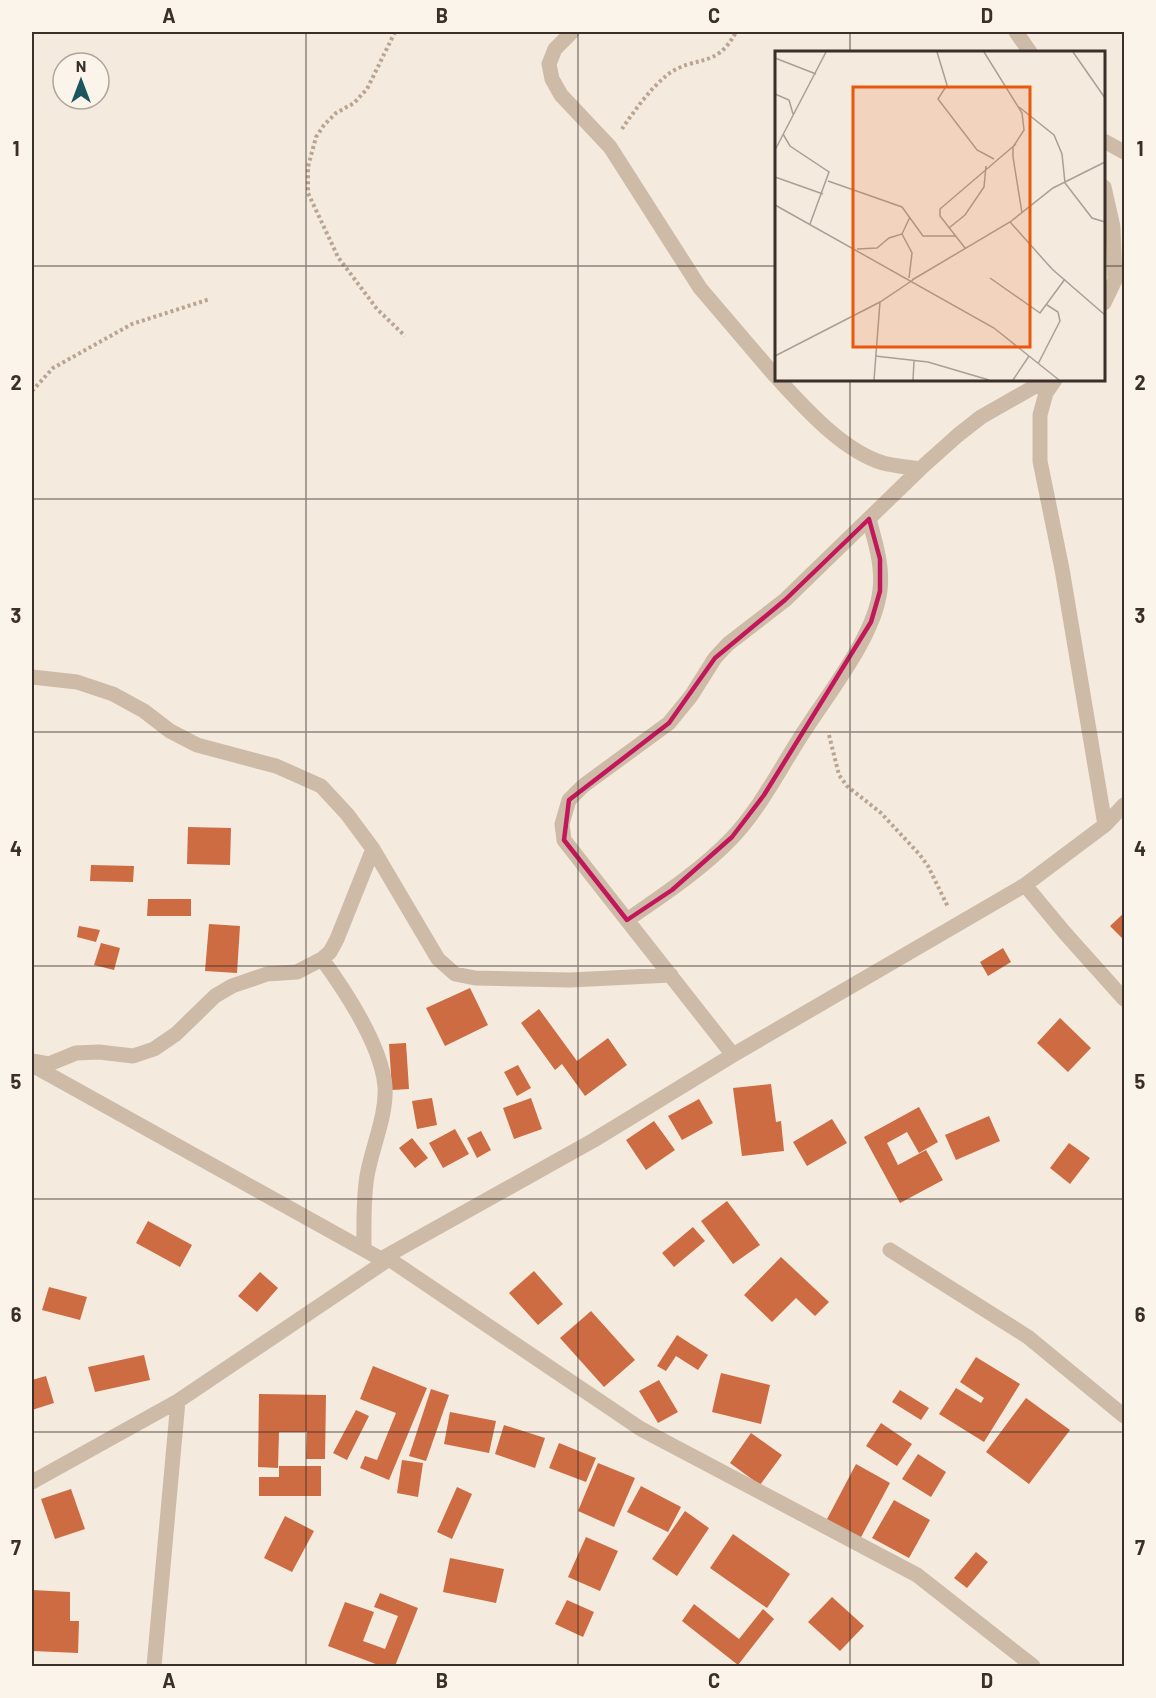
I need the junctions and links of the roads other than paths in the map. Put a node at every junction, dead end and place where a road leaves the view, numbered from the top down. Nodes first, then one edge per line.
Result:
1 (572, 32) edge
2 (1016, 32) edge
3 (1029, 51) edge
4 (1105, 142) edge
5 (1125, 152) edge
6 (1105, 191) edge
7 (1105, 301) edge
8 (775, 375) edge
9 (781, 381) edge
10 (1044, 381) edge
11 (1054, 381) edge
12 (920, 469) junction
13 (869, 519) junction
14 (32, 677) edge
15 (1125, 805) edge
16 (1105, 825) junction
17 (373, 849) junction
18 (1025, 885) junction
19 (627, 920) junction
20 (322, 959) junction
21 (671, 975) junction
22 (1125, 999) edge
23 (733, 1055) junction
24 (32, 1063) edge
25 (364, 1249) junction
26 (890, 1250) dead end
27 (385, 1259) junction
28 (178, 1401) junction
29 (1125, 1416) edge
30 (32, 1482) edge
31 (154, 1666) edge
32 (1033, 1666) edge

1 - 8 street
2 - 3 street
4 - 5 street
6 - 7 street
9 - 12 street
10 - 12 street
11 - 16 street
12 - 13 street
13 - 19 street
13 - 19 street
14 - 17 street
15 - 16 street
16 - 18 street
17 - 20 street
17 - 21 street
18 - 22 street
18 - 23 street
19 - 21 street
20 - 24 street
20 - 25 street
21 - 23 street
23 - 27 street
24 - 25 street
25 - 27 street
26 - 29 street
27 - 28 street
27 - 32 street
28 - 30 street
28 - 31 street

